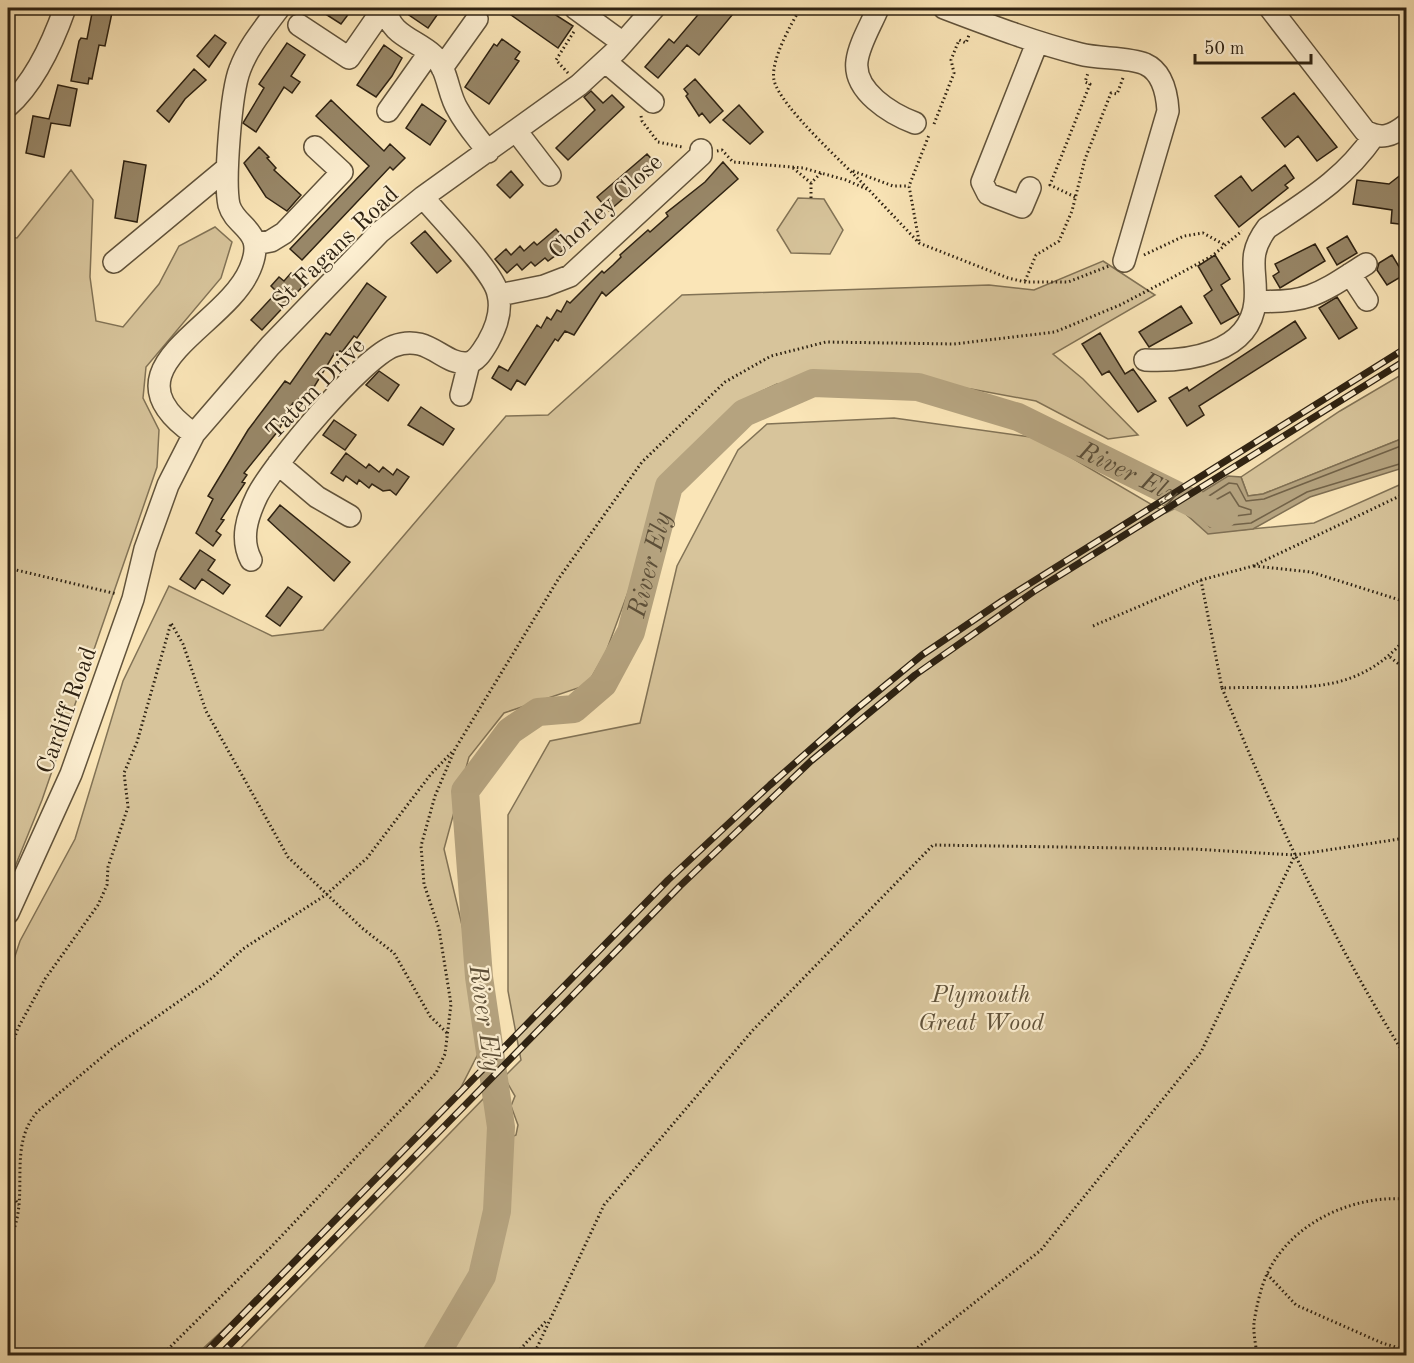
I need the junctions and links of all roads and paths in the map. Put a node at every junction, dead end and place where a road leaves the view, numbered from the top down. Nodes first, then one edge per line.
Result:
1 (61, 8) edge
2 (279, 8) edge
3 (548, 8) edge
4 (654, 8) edge
5 (801, 8) edge
6 (878, 8) edge
7 (944, 8) edge
8 (1270, 8) edge
9 (387, 12) edge
10 (573, 18) edge
11 (477, 19) dead end
12 (975, 19) junction
13 (299, 25) dead end
14 (623, 43) junction
15 (1037, 43) junction
16 (1094, 57) junction
17 (436, 60) junction
18 (606, 62) junction
19 (1129, 62) junction
20 (579, 85) junction
21 (8, 106) edge
22 (647, 107) joint
23 (388, 111) dead end
24 (915, 123) dead end
25 (1407, 125) edge
26 (517, 132) junction
27 (1374, 136) junction
28 (676, 145) dead end
29 (315, 147) dead end
30 (488, 152) junction
31 (701, 152) joint
32 (792, 167) junction
33 (227, 168) junction
34 (851, 170) junction
35 (821, 173) junction
36 (550, 175) dead end
37 (811, 183) junction
38 (909, 186) junction
39 (1030, 188) dead end
40 (869, 190) junction
41 (423, 197) junction
42 (1075, 197) junction
43 (811, 198) dead end
44 (1251, 225) dead end
45 (919, 243) junction
46 (255, 244) junction
47 (1225, 245) junction
48 (1124, 261) junction
49 (114, 262) dead end
50 (1025, 282) junction
51 (499, 295) junction
52 (1367, 300) dead end
53 (1255, 301) junction
54 (1145, 360) dead end
55 (469, 363) junction
56 (461, 395) dead end
57 (194, 434) junction
58 (278, 464) junction
59 (1407, 493) edge
60 (350, 516) dead end
61 (250, 560) dead end
62 (1253, 566) junction
63 (8, 568) edge
64 (1201, 580) junction
65 (134, 593) junction
66 (1407, 602) edge
67 (1093, 626) dead end
68 (1407, 638) edge
69 (1390, 657) junction
70 (1407, 670) edge
71 (1222, 688) junction
72 (455, 749) junction
73 (1407, 838) edge
74 (1295, 855) junction
75 (327, 894) junction
76 (8, 913) edge
77 (448, 1034) junction
78 (8, 1056) edge
79 (1406, 1057) edge
80 (8, 1190) edge
81 (1407, 1199) edge
82 (19, 1206) junction
83 (8, 1232) edge
84 (1267, 1274) junction
85 (549, 1318) junction
86 (1407, 1340) edge
87 (1401, 1349) junction
88 (1407, 1350) edge
89 (160, 1356) edge
90 (514, 1356) edge
91 (532, 1356) edge
92 (908, 1356) edge
93 (1257, 1356) edge
94 (1397, 1356) edge

1 - 21 street
2 - 33 street
3 - 10 path
4 - 14 street, St Fagans Road
5 - 34 path
6 - 24 street
7 - 12 street
8 - 27 street
9 - 13 street
9 - 17 street
10 - 14 street
10 - 20 path
11 - 17 street
12 - 15 street
12 - 38 path
14 - 18 street, St Fagans Road
15 - 16 street
15 - 39 street
16 - 19 street
16 - 42 path
17 - 23 street
17 - 30 street
18 - 20 street, St Fagans Road
18 - 22 street
19 - 42 path
19 - 48 street
20 - 26 street, St Fagans Road
22 - 28 path
25 - 27 street
26 - 30 street, St Fagans Road
26 - 36 street
27 - 53 street
29 - 46 street
30 - 41 street, St Fagans Road
31 - 32 path
31 - 51 street, Chorley Close
32 - 35 path
32 - 37 path
33 - 46 street
33 - 49 street
34 - 38 path
34 - 40 path
35 - 37 path
35 - 40 path
37 - 43 path
38 - 45 path
40 - 45 path
41 - 51 street
41 - 57 street, St Fagans Road
42 - 50 path
44 - 47 path
45 - 50 path
46 - 57 street
47 - 48 path
47 - 72 path
48 - 50 path
51 - 55 street
52 - 53 street
53 - 54 street
55 - 56 street
55 - 58 street, Tatem Drive
57 - 65 street, St Fagans Road
58 - 60 street
58 - 61 street, Tatem Drive
59 - 62 path
62 - 64 path
62 - 66 path
63 - 65 path
64 - 67 path
64 - 71 path
65 - 76 street, Cardiff Road
68 - 69 path
69 - 70 path
69 - 71 path
71 - 74 path
72 - 75 path
72 - 77 path
73 - 74 path
74 - 79 path
74 - 85 path
74 - 92 path
75 - 77 path
75 - 78 path
75 - 82 path
77 - 89 path
80 - 82 path
81 - 84 path
82 - 83 path
84 - 87 path
84 - 93 path
85 - 90 path
85 - 91 path
86 - 87 path
87 - 88 path
87 - 94 path

